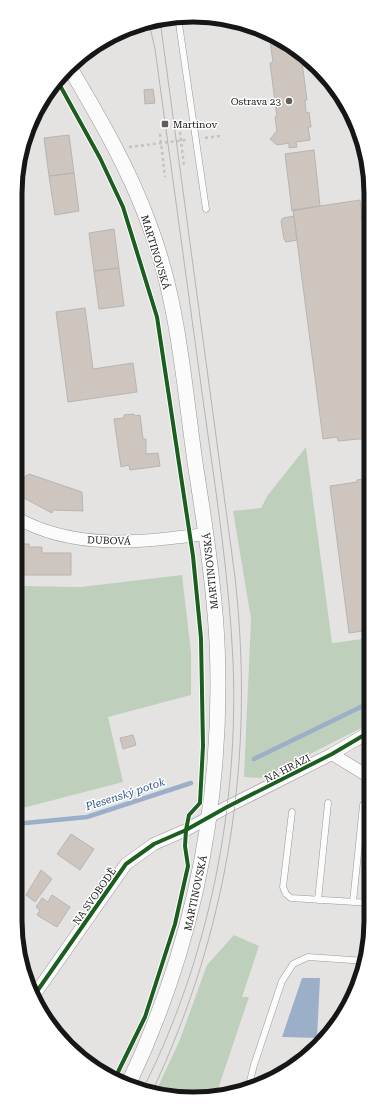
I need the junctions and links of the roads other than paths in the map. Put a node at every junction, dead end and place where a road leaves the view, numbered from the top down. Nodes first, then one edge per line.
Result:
1 (179, 22) edge
2 (72, 72) edge
3 (206, 209) dead end
4 (22, 521) edge
5 (206, 534) junction
6 (364, 735) edge
7 (332, 754) junction
8 (364, 774) edge
9 (328, 803) dead end
10 (363, 805) dead end
11 (292, 812) dead end
12 (210, 816) junction
13 (318, 900) junction
14 (353, 902) junction
15 (364, 903) edge
16 (359, 961) edge
17 (37, 991) edge
18 (130, 1080) edge
19 (250, 1082) edge

1 - 3 lane
2 - 5 street, MARTINOVSKÁ
4 - 5 street, DUBOVÁ
5 - 12 street, MARTINOVSKÁ
6 - 7 street, NA HRÁZI
7 - 8 street
7 - 12 street, NA HRÁZI
9 - 13 lane
10 - 14 lane
11 - 13 lane
12 - 17 street, NA SVOBODĚ
12 - 18 street, MARTINOVSKÁ
13 - 14 lane
14 - 15 lane
16 - 19 lane

